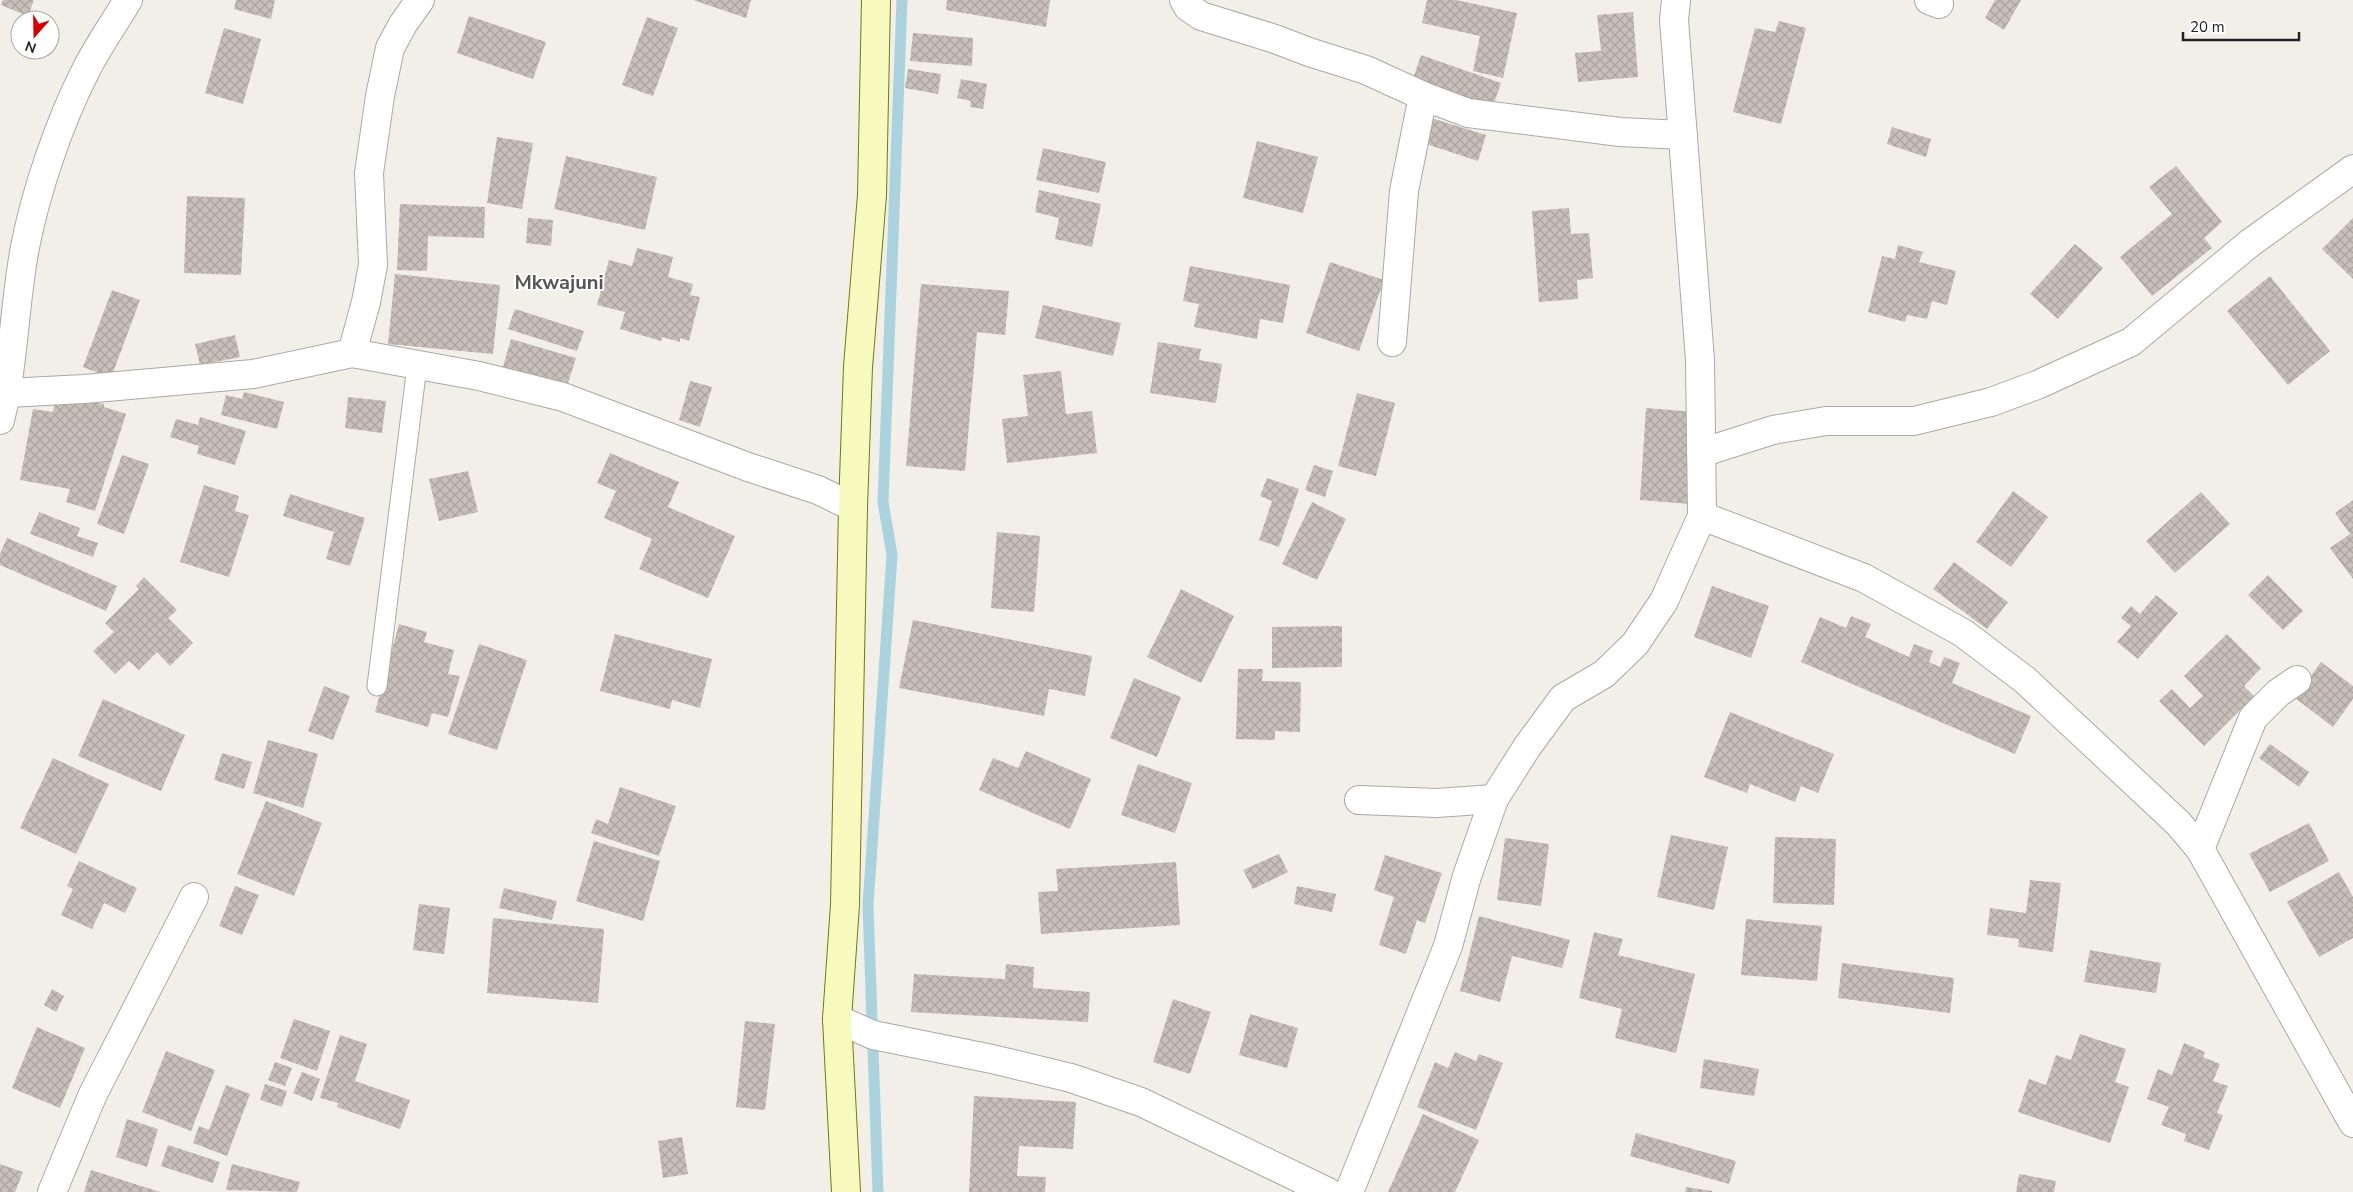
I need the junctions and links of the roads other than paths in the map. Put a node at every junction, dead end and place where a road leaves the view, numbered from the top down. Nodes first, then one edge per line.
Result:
1 (128, 0) edge
2 (420, 0) edge
3 (876, 0) edge
4 (1184, 0) edge
5 (1676, 0) edge
6 (1423, 96) junction
7 (1683, 135) junction
8 (2353, 169) edge
9 (1392, 342) dead end
10 (352, 352) junction
11 (417, 366) junction
12 (4, 392) edge
13 (0, 420) edge
14 (1701, 453) junction
15 (853, 507) junction
16 (1702, 516) junction
17 (2297, 680) dead end
18 (377, 686) dead end
19 (1494, 799) junction
20 (1359, 800) dead end
21 (2200, 849) junction
22 (194, 897) dead end
23 (837, 1019) junction
24 (2353, 1123) edge
25 (52, 1192) edge
26 (846, 1192) edge
27 (1328, 1192) edge
28 (1349, 1192) edge

1 - 12 street
2 - 10 street
3 - 15 main road
4 - 6 street
5 - 7 street
6 - 7 street
6 - 9 street
7 - 14 street
8 - 14 street
10 - 11 street
10 - 12 street
11 - 15 street
11 - 18 lane
12 - 13 street
14 - 16 street
15 - 23 main road
16 - 19 street
16 - 21 street
17 - 21 street
19 - 20 street
19 - 28 street
21 - 24 street
22 - 25 street
23 - 26 main road
23 - 27 street

